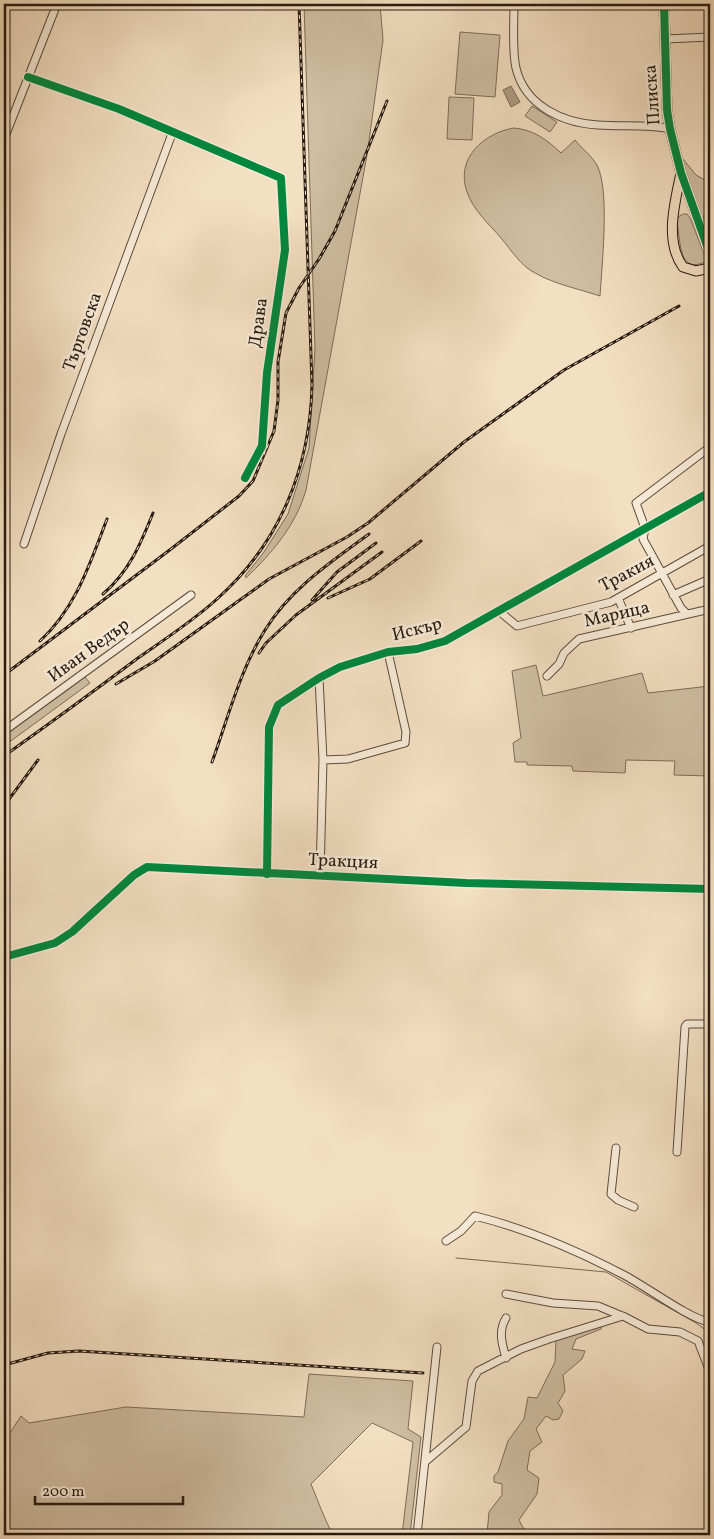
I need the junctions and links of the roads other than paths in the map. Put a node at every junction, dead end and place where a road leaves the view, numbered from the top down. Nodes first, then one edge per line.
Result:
1 (57, 4) edge
2 (514, 4) edge
3 (664, 4) edge
4 (710, 37) edge
5 (665, 39) junction
6 (28, 78) junction
7 (670, 129) junction
8 (174, 131) junction
9 (4, 139) edge
10 (681, 173) junction
11 (693, 209) junction
12 (673, 211) junction
13 (710, 254) edge
14 (710, 268) edge
15 (710, 447) edge
16 (245, 478) dead end
17 (710, 492) edge
18 (645, 528) junction
19 (24, 544) dead end
20 (710, 546) edge
21 (661, 574) junction
22 (710, 579) edge
23 (191, 595) dead end
24 (674, 595) junction
25 (618, 598) junction
26 (710, 609) edge
27 (499, 611) junction
28 (687, 614) junction
29 (631, 628) junction
30 (388, 652) junction
31 (547, 676) dead end
32 (318, 678) junction
33 (4, 731) edge
34 (323, 760) junction
35 (267, 874) junction
36 (320, 876) junction
37 (710, 889) edge
38 (4, 957) edge
39 (710, 1024) edge
40 (616, 1148) dead end
41 (677, 1152) dead end
42 (634, 1207) dead end
43 (446, 1241) dead end
44 (506, 1294) dead end
45 (623, 1316) junction
46 (506, 1318) dead end
47 (710, 1322) edge
48 (437, 1347) dead end
49 (506, 1358) junction
50 (709, 1362) edge
51 (710, 1372) edge
52 (426, 1461) junction
53 (417, 1535) edge

1 - 6 street
2 - 7 street
3 - 5 main road, Плиска
4 - 5 street
5 - 7 main road, Плиска
6 - 8 street
6 - 9 street
7 - 10 main road, Плиска
8 - 16 street, Драва
8 - 19 street, Търговска
10 - 11 main road, Плиска
10 - 12 main road
11 - 12 main road
11 - 13 main road, Плиска
12 - 14 main road
15 - 18 street
17 - 18 street, Искър
18 - 21 street
18 - 27 street, Искър
20 - 21 street, Тракия
21 - 24 street
21 - 25 street, Тракия
22 - 24 street
23 - 33 street, Иван Ведър
24 - 28 street
25 - 27 street, Тракия
25 - 29 street
26 - 28 street, Марица
27 - 30 street, Искър
28 - 29 street, Марица
29 - 31 street, Марица
30 - 32 street, Искър
30 - 34 street
32 - 34 street
32 - 35 street, Искър
34 - 36 street
35 - 36 street, Тракция
35 - 38 street, Тракция
36 - 37 street, Тракция
39 - 41 street
40 - 42 street
43 - 47 street
44 - 45 street
45 - 49 street
45 - 50 street
46 - 49 street
48 - 52 street
49 - 52 street
50 - 51 street
52 - 53 street

